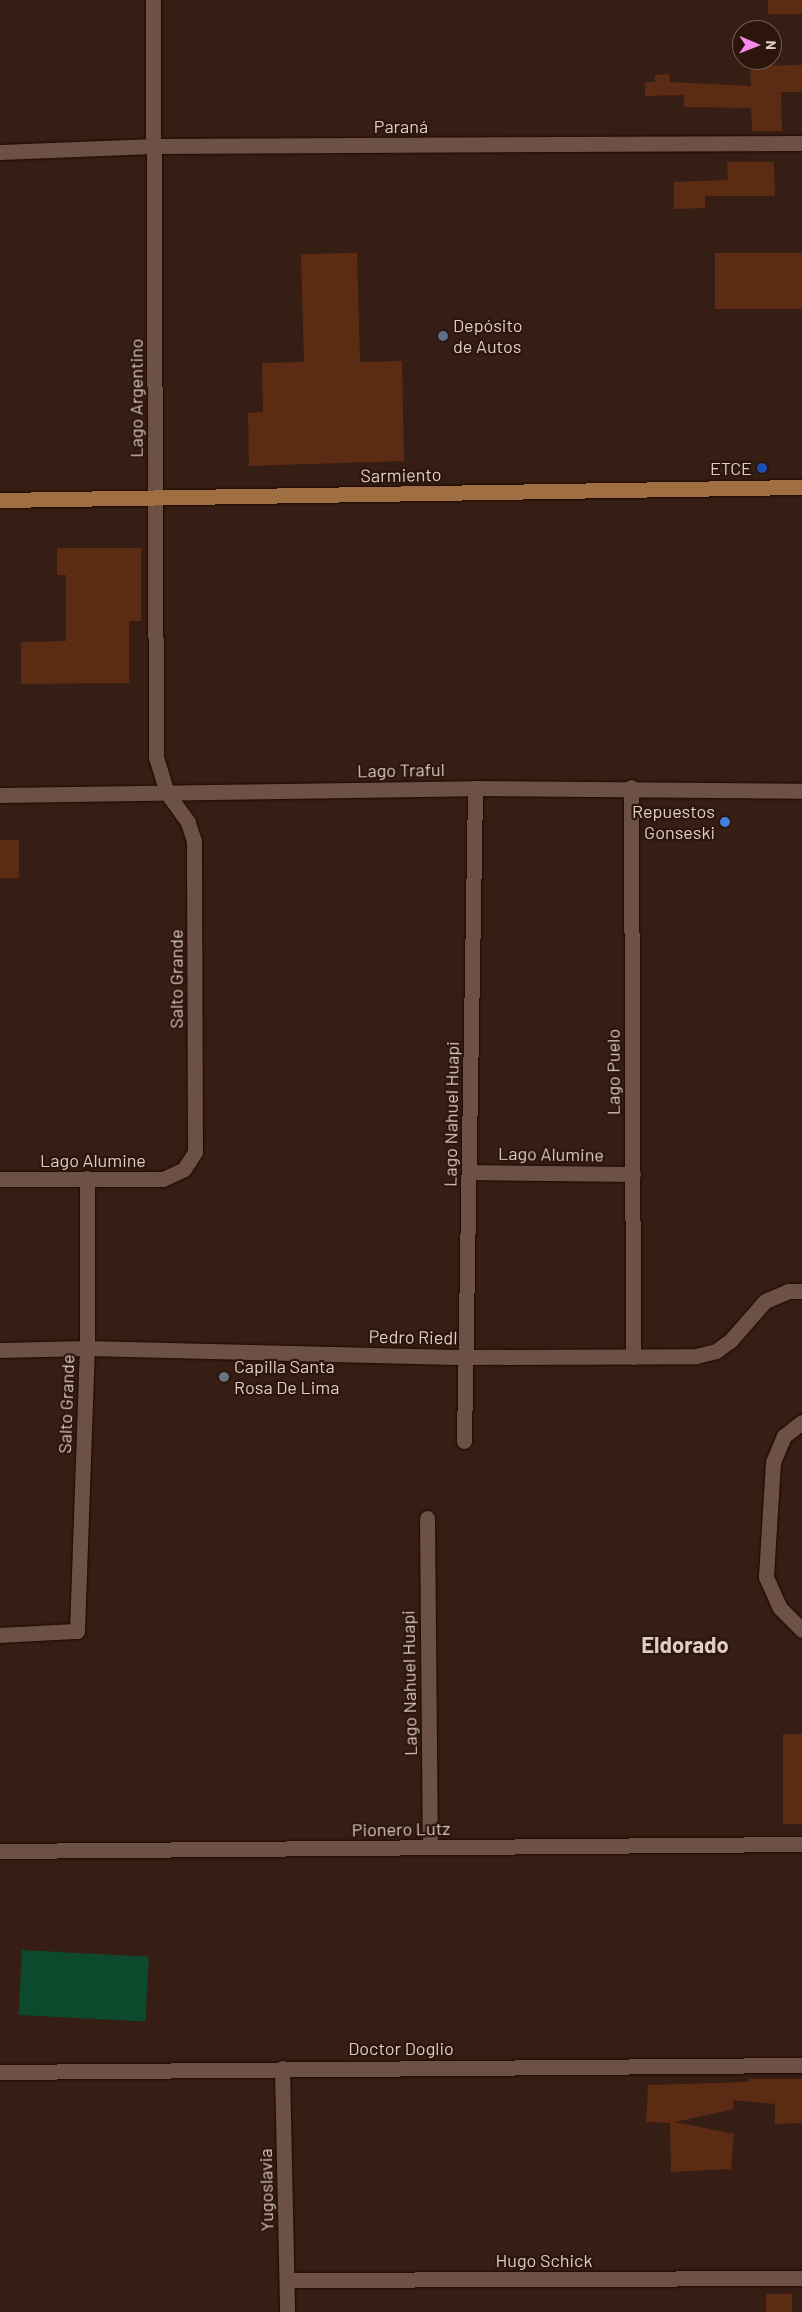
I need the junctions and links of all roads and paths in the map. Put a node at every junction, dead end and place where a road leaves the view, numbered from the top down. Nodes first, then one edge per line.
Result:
1 (153, 0) edge
2 (802, 143) edge
3 (154, 146) junction
4 (0, 152) edge
5 (802, 487) edge
6 (155, 498) junction
7 (0, 500) edge
8 (631, 787) junction
9 (476, 788) junction
10 (802, 791) edge
11 (167, 793) junction
12 (0, 795) edge
13 (184, 1169) joint
14 (469, 1172) junction
15 (633, 1174) junction
16 (87, 1178) junction
17 (0, 1179) edge
18 (802, 1291) edge
19 (87, 1348) junction
20 (0, 1350) edge
21 (466, 1357) junction
22 (633, 1357) junction
23 (802, 1422) edge
24 (464, 1441) dead end
25 (426, 1518) dead end
26 (802, 1630) edge
27 (0, 1635) edge
28 (802, 1844) edge
29 (430, 1847) junction
30 (0, 1851) edge
31 (802, 2065) edge
32 (282, 2068) junction
33 (0, 2072) edge
34 (802, 2278) edge
35 (287, 2280) junction
36 (287, 2312) edge

1 - 3 street, Lago Argentino
2 - 3 street, Paraná
3 - 4 street, Paraná
3 - 6 street, Lago Argentino
5 - 6 main road, Sarmiento
6 - 7 main road, Sarmiento
6 - 11 street, Lago Argentino
8 - 9 street, Lago Traful
8 - 10 street, Lago Traful
8 - 15 street, Lago Puelo
9 - 11 street, Lago Traful
9 - 14 street, Lago Nahuel Huapi
11 - 12 street, Lago Traful
11 - 13 street, Salto Grande
13 - 16 street, Lago Alumine
14 - 15 street, Lago Alumine
14 - 21 street, Lago Nahuel Huapi
15 - 22 street, Lago Puelo
16 - 17 street, Lago Alumine
16 - 19 street, Salto Grande
18 - 22 street, Pedro Riedl
19 - 20 street, Pedro Riedl
19 - 21 street, Pedro Riedl
19 - 27 street, Salto Grande
21 - 22 street, Pedro Riedl
21 - 24 street, Lago Nahuel Huapi
23 - 26 street
25 - 29 street, Lago Nahuel Huapi
28 - 29 street, Pionero Lutz
29 - 30 street, Pionero Lutz
31 - 32 street, Doctor Doglio
32 - 33 street, Doctor Doglio
32 - 35 street, Yugoslavia
34 - 35 street, Hugo Schick
35 - 36 street, Yugoslavia

